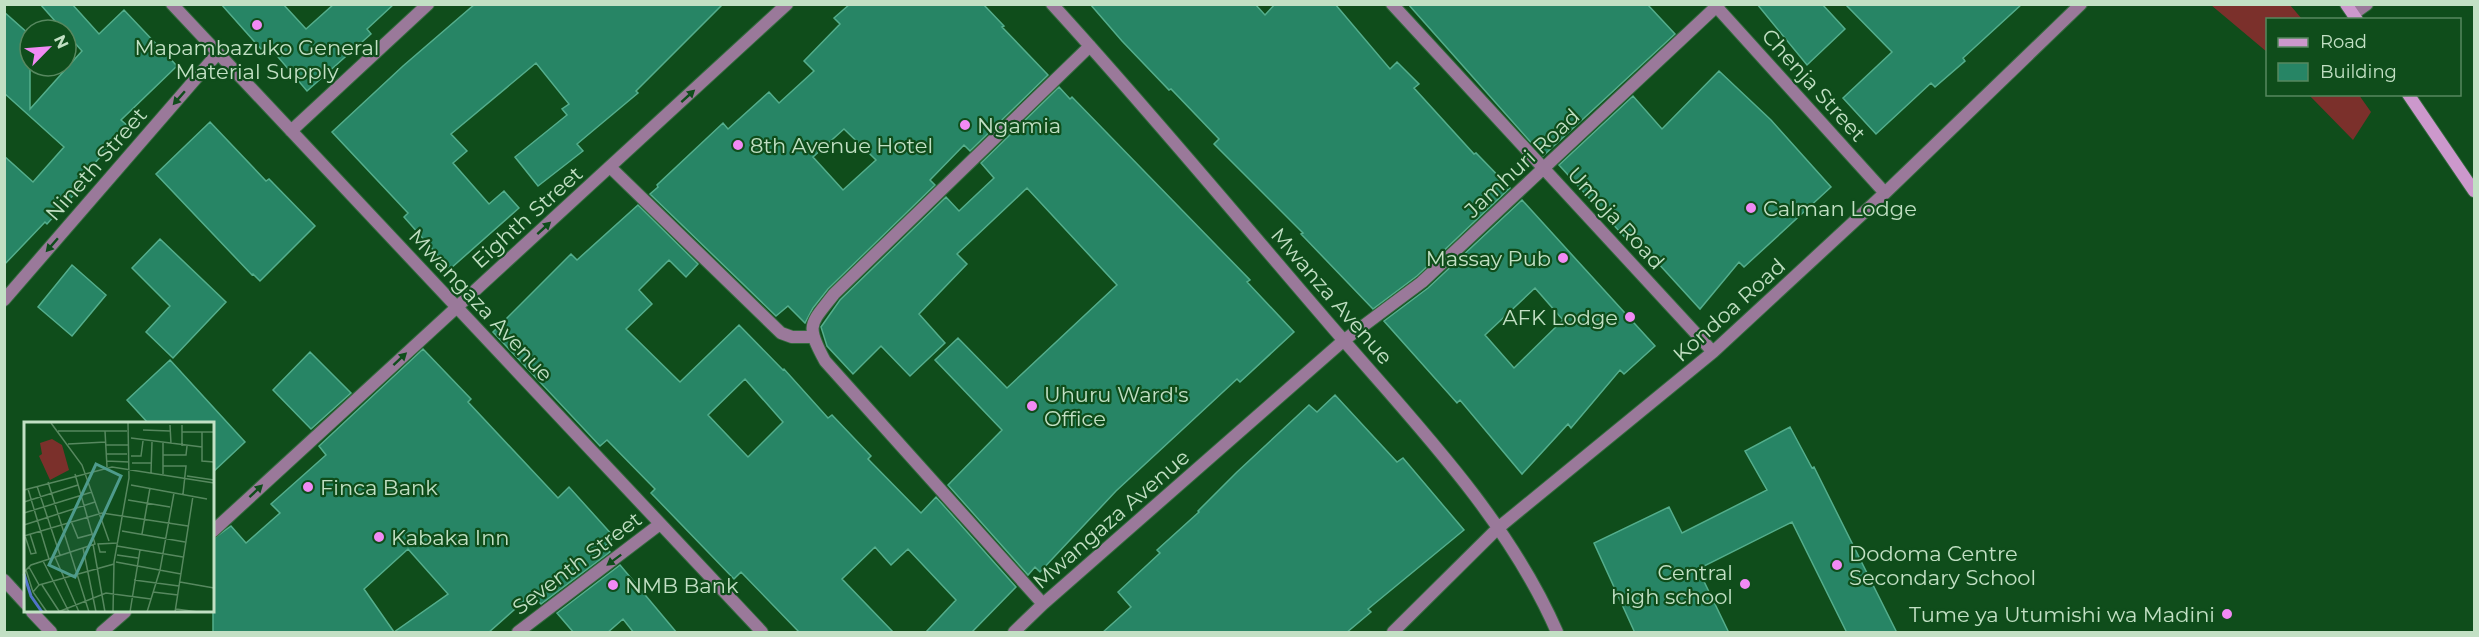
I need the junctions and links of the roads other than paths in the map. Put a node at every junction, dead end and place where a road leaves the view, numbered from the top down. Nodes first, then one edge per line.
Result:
1 (172, 4) edge
2 (428, 4) edge
3 (788, 4) edge
4 (1052, 4) edge
5 (1392, 4) edge
6 (2081, 4) edge
7 (2367, 4) edge
8 (1717, 5) edge
9 (2352, 13) edge
10 (1090, 46) junction
11 (218, 53) junction
12 (2409, 96) edge
13 (291, 131) junction
14 (610, 167) junction
15 (1544, 169) junction
16 (2475, 191) edge
17 (1885, 193) junction
18 (4, 300) edge
19 (457, 307) junction
20 (812, 337) junction
21 (1344, 340) junction
22 (1713, 352) junction
23 (660, 524) junction
24 (1498, 528) junction
25 (214, 530) edge
26 (4, 580) edge
27 (24, 602) edge
28 (1043, 604) junction
29 (33, 613) edge
30 (124, 613) edge
31 (51, 633) edge
32 (102, 633) edge
33 (518, 633) edge
34 (762, 633) edge
35 (1014, 633) edge
36 (1393, 633) edge
37 (1557, 633) edge

1 - 11 street, Mwangaza Avenue
2 - 13 street
14 -> 3 street, Eighth Street
4 - 10 street, Mwanza Avenue
5 - 15 street, Umoja Road
6 - 17 street, Kondoa Road
7 - 9 street
8 - 15 street, Jamhuri Road
8 - 17 street, Chenja Street
10 - 20 street
10 - 21 street, Mwanza Avenue
11 - 13 street, Mwangaza Avenue
11 -> 18 street, Nineth Street
12 - 16 main road
13 - 19 street, Mwangaza Avenue
19 -> 14 street, Eighth Street
14 - 20 street
15 - 21 street, Jamhuri Road
15 - 22 street, Umoja Road
17 - 22 street, Kondoa Road
19 - 23 street, Mwangaza Avenue
25 -> 19 street, Eighth Street
20 - 28 street
21 - 24 street, Mwanza Avenue
21 - 28 street, Mwangaza Avenue
22 - 24 street, Kondoa Road
23 -> 33 street, Seventh Street
23 - 34 street, Mwangaza Avenue
24 - 36 street, Kondoa Road
24 - 37 street, Mwanza Avenue
26 - 27 street
28 - 35 street, Mwangaza Avenue
29 - 31 street
30 - 32 street

